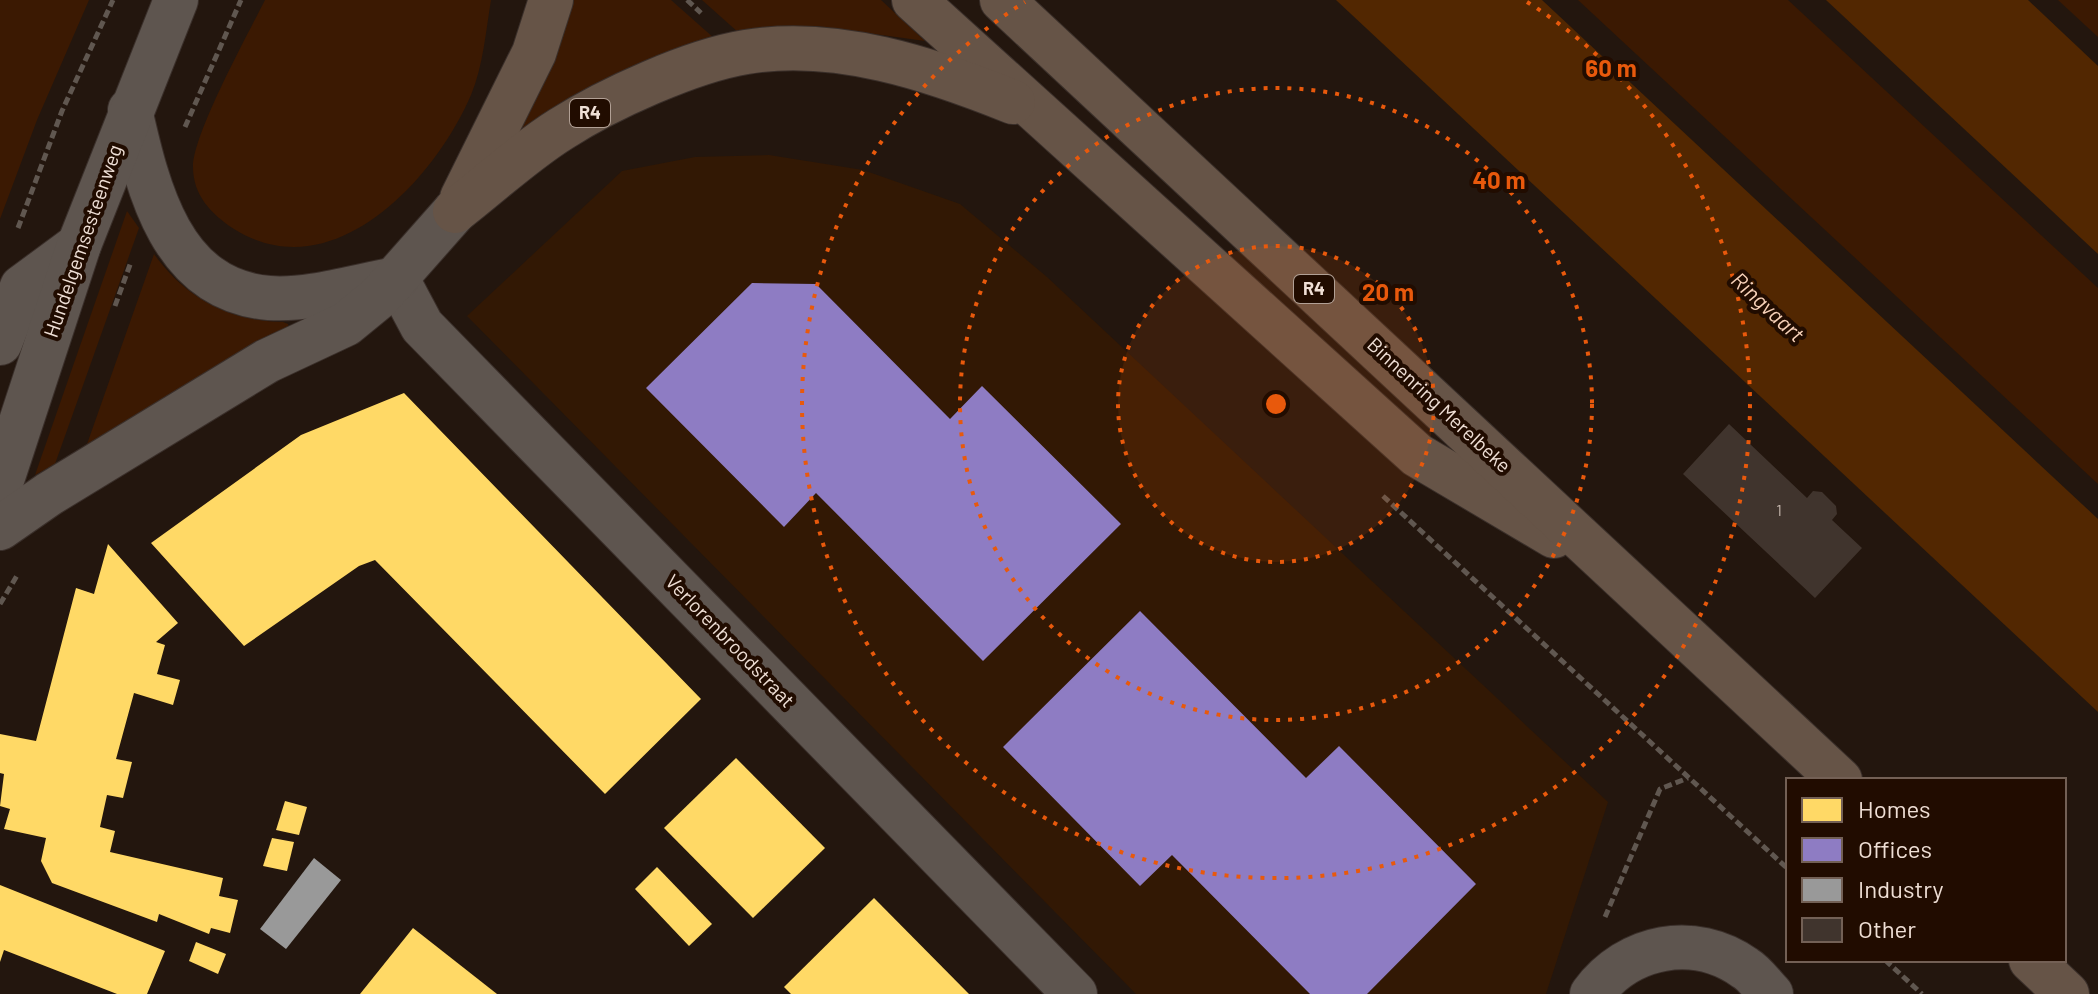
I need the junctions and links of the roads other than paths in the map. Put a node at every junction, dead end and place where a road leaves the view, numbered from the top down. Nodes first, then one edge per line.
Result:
1 (176, 0) edge
2 (551, 0) edge
3 (914, 0) edge
4 (1002, 0) edge
5 (130, 110) junction
6 (1031, 110) junction
7 (455, 211) junction
8 (79, 245) junction
9 (397, 279) junction
10 (0, 343) edge
11 (0, 486) edge
12 (0, 528) edge
13 (1626, 578) junction
14 (1838, 778) edge
15 (2033, 962) edge
16 (1593, 993) edge
17 (1075, 994) edge
18 (1771, 994) edge
19 (2067, 994) edge

1 - 5 main road, Hundelgemsesteenweg
2 - 7 highway
3 - 6 highway
4 - 13 highway, Binnenring Merelbeke / R4
5 - 8 main road, Hundelgemsesteenweg
5 - 9 main road
6 - 7 highway, R4
6 - 13 highway
7 - 9 main road
8 - 10 main road
8 - 11 main road, Hundelgemsesteenweg
9 - 12 main road
9 - 17 main road, Verlorenbroodstraat
13 - 14 highway, Binnenring Merelbeke / R4
15 - 19 highway
16 - 18 main road

